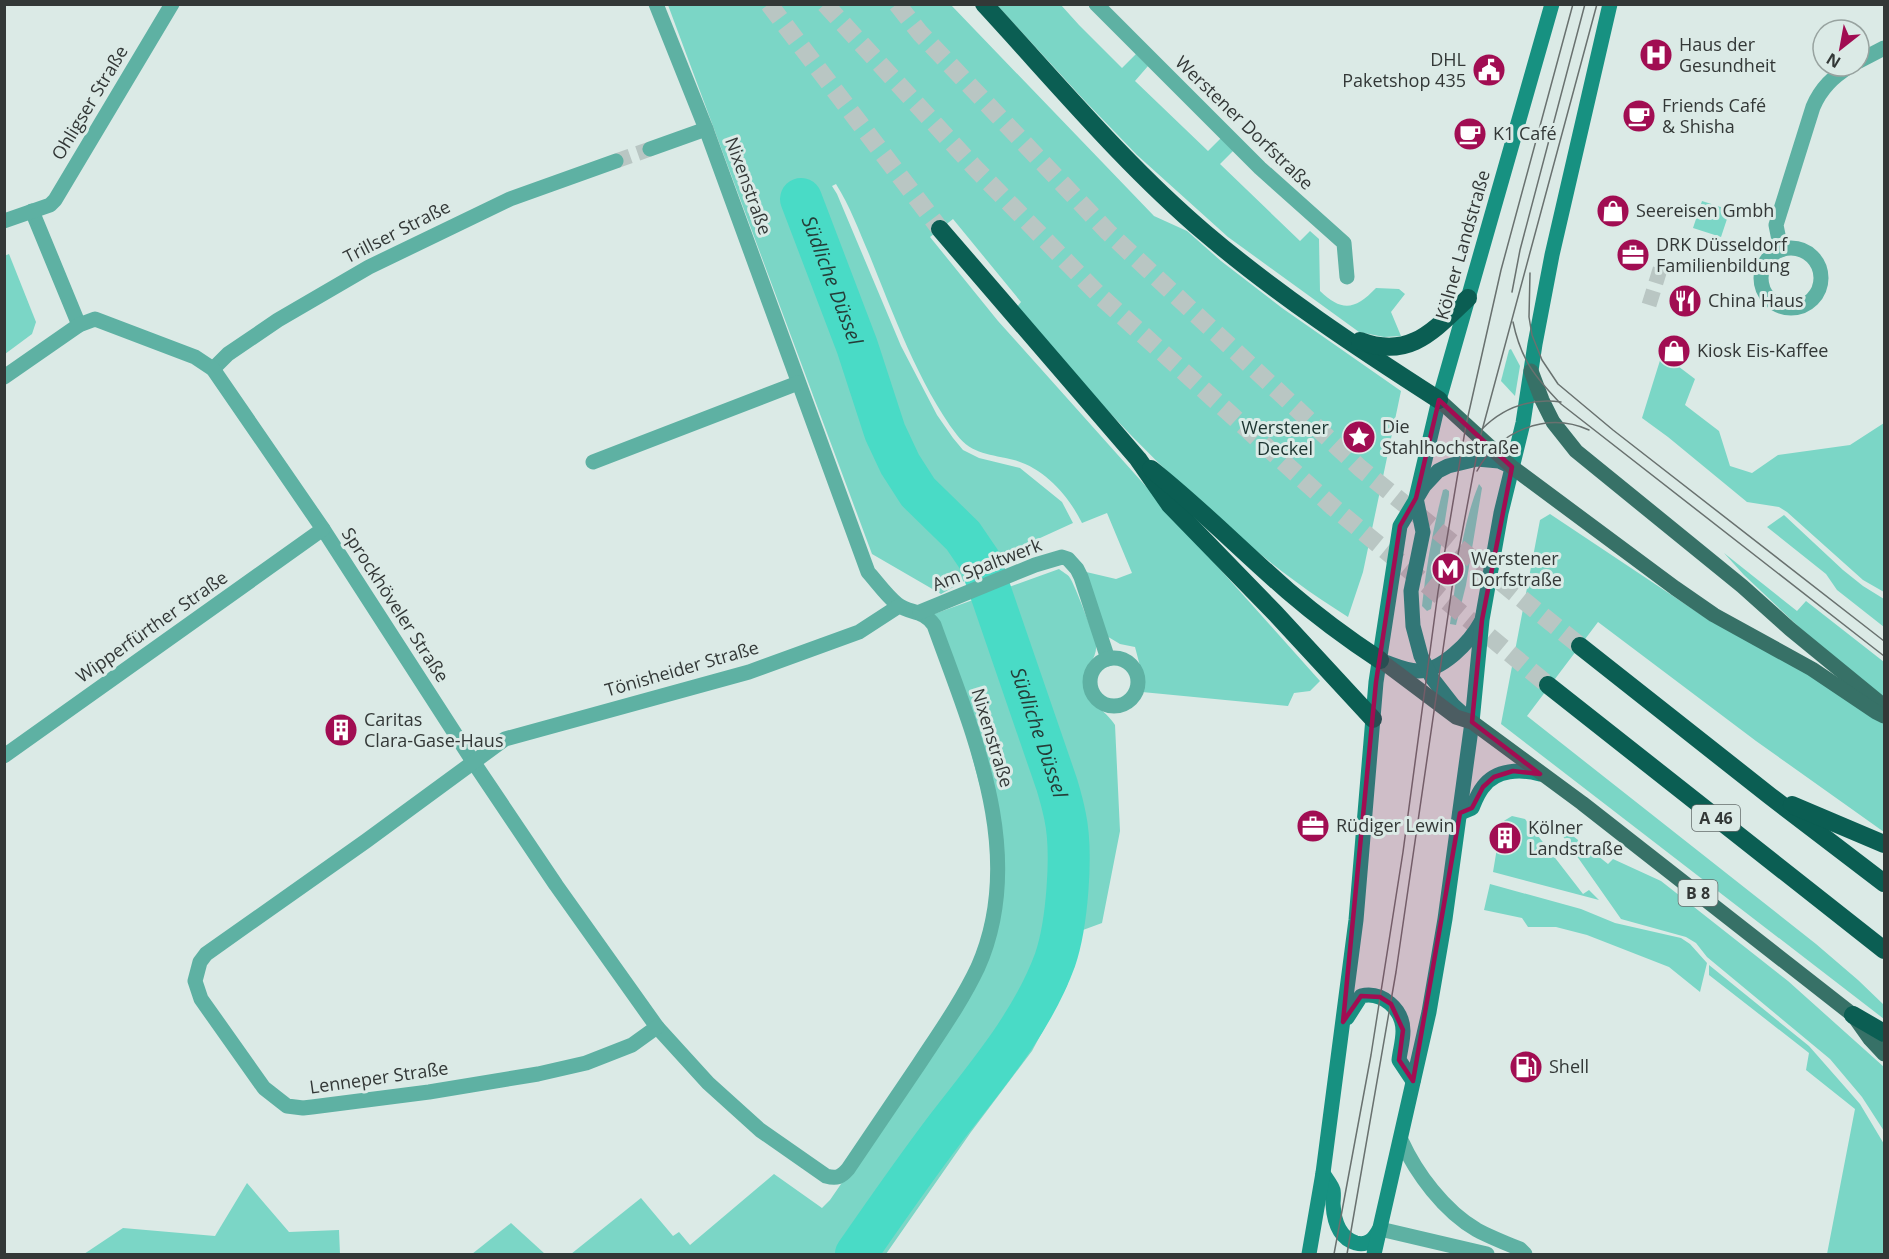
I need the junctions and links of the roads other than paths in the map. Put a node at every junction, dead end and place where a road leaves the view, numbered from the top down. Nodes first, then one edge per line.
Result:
1 (172, 4) edge
2 (656, 4) edge
3 (984, 4) edge
4 (1096, 4) edge
5 (1552, 4) edge
6 (1610, 4) edge
7 (1833, 78) edge
8 (706, 129) junction
9 (650, 149) tunnel mouth
10 (616, 161) tunnel mouth
11 (32, 211) junction
12 (4, 221) edge
13 (940, 229) tunnel mouth
14 (1781, 250) dead end
15 (1347, 278) dead end
16 (1468, 298) junction
17 (79, 325) junction
18 (1339, 334) junction
19 (213, 369) junction
20 (1531, 370) junction
21 (4, 377) edge
22 (798, 383) junction
23 (1439, 400) junction
24 (1138, 459) junction
25 (593, 462) dead end
26 (1512, 467) junction
27 (1416, 498) junction
28 (323, 529) junction
29 (899, 606) junction
30 (920, 612) junction
31 (1482, 620) junction
32 (1580, 646) tunnel mouth
33 (1107, 659) dead end
34 (1380, 660) junction
35 (1427, 670) junction
36 (1548, 685) tunnel mouth
37 (1884, 706) edge
38 (1884, 716) edge
39 (1373, 719) junction
40 (1472, 722) junction
41 (4, 756) edge
42 (474, 763) junction
43 (1540, 774) junction
44 (1770, 796) junction
45 (1460, 813) junction
46 (1884, 844) edge
47 (1884, 883) edge
48 (1884, 950) edge
49 (1853, 1015) junction
50 (1343, 1022) junction
51 (657, 1027) junction
52 (1884, 1033) edge
53 (1884, 1054) edge
54 (1413, 1081) junction
55 (1401, 1140) junction
56 (1323, 1173) junction
57 (833, 1178) joint
58 (1380, 1229) junction
59 (1309, 1254) edge
60 (1374, 1254) edge
61 (1487, 1254) edge
62 (1525, 1254) edge

1 - 11 street, Ohligser Straße
2 - 8 street, Nixenstraße
3 - 18 highway
4 - 15 street, Werstener Dorfstraße
5 - 16 main road, Kölner Landstraße
6 - 20 main road
7 - 14 street
8 - 9 street
8 - 22 street, Nixenstraße
10 - 19 street, Trillser Straße
11 - 12 street, Ohligser Straße
11 - 17 street
13 - 24 highway
16 - 18 highway
16 - 23 main road, Kölner Landstraße
17 - 19 street, Sprockhöveler Straße
17 - 21 street
18 - 23 highway
19 - 28 street, Sprockhöveler Straße
20 - 26 main road
20 - 37 main road
22 - 25 street
22 - 29 street, Nixenstraße
23 - 26 main road
23 - 27 main road, Kölner Landstraße
24 - 34 highway
24 - 39 highway
26 - 27 main road, Kölner Landstraße
26 - 31 main road
26 - 38 main road
27 - 34 main road, Kölner Landstraße
27 - 35 main road, Kölner Landstraße / B 8
28 - 41 street, Wipperfürther Straße
28 - 42 street, Sprockhöveler Straße
29 - 30 street
29 - 42 street, Tönisheider Straße
30 - 33 street, Am Spaltwerk
30 - 57 street, Nixenstraße
31 - 35 main road
31 - 40 main road
32 - 44 highway, A 46
34 - 35 main road
34 - 39 main road, Kölner Landstraße
34 - 40 main road, B 8
35 - 40 main road, Kölner Landstraße / B 8
36 - 48 highway, A 46
39 - 50 main road, Kölner Landstraße
40 - 43 main road, B 8
40 - 45 main road
42 - 51 street, Sprockhöveler Straße
42 - 51 street, Lenneper Straße
43 - 45 main road
43 - 49 main road, B 8
44 - 46 highway, A 46
44 - 47 highway, A 46
45 - 54 main road
49 - 52 highway
49 - 53 main road, B 8
50 - 54 main road, Kölner Landstraße
50 - 56 main road, Kölner Landstraße
51 - 57 street, Sprockhöveler Straße
54 - 55 main road
55 - 58 main road
55 - 62 street
56 - 58 main road
56 - 59 main road, Kölner Landstraße
58 - 60 main road
58 - 61 street

